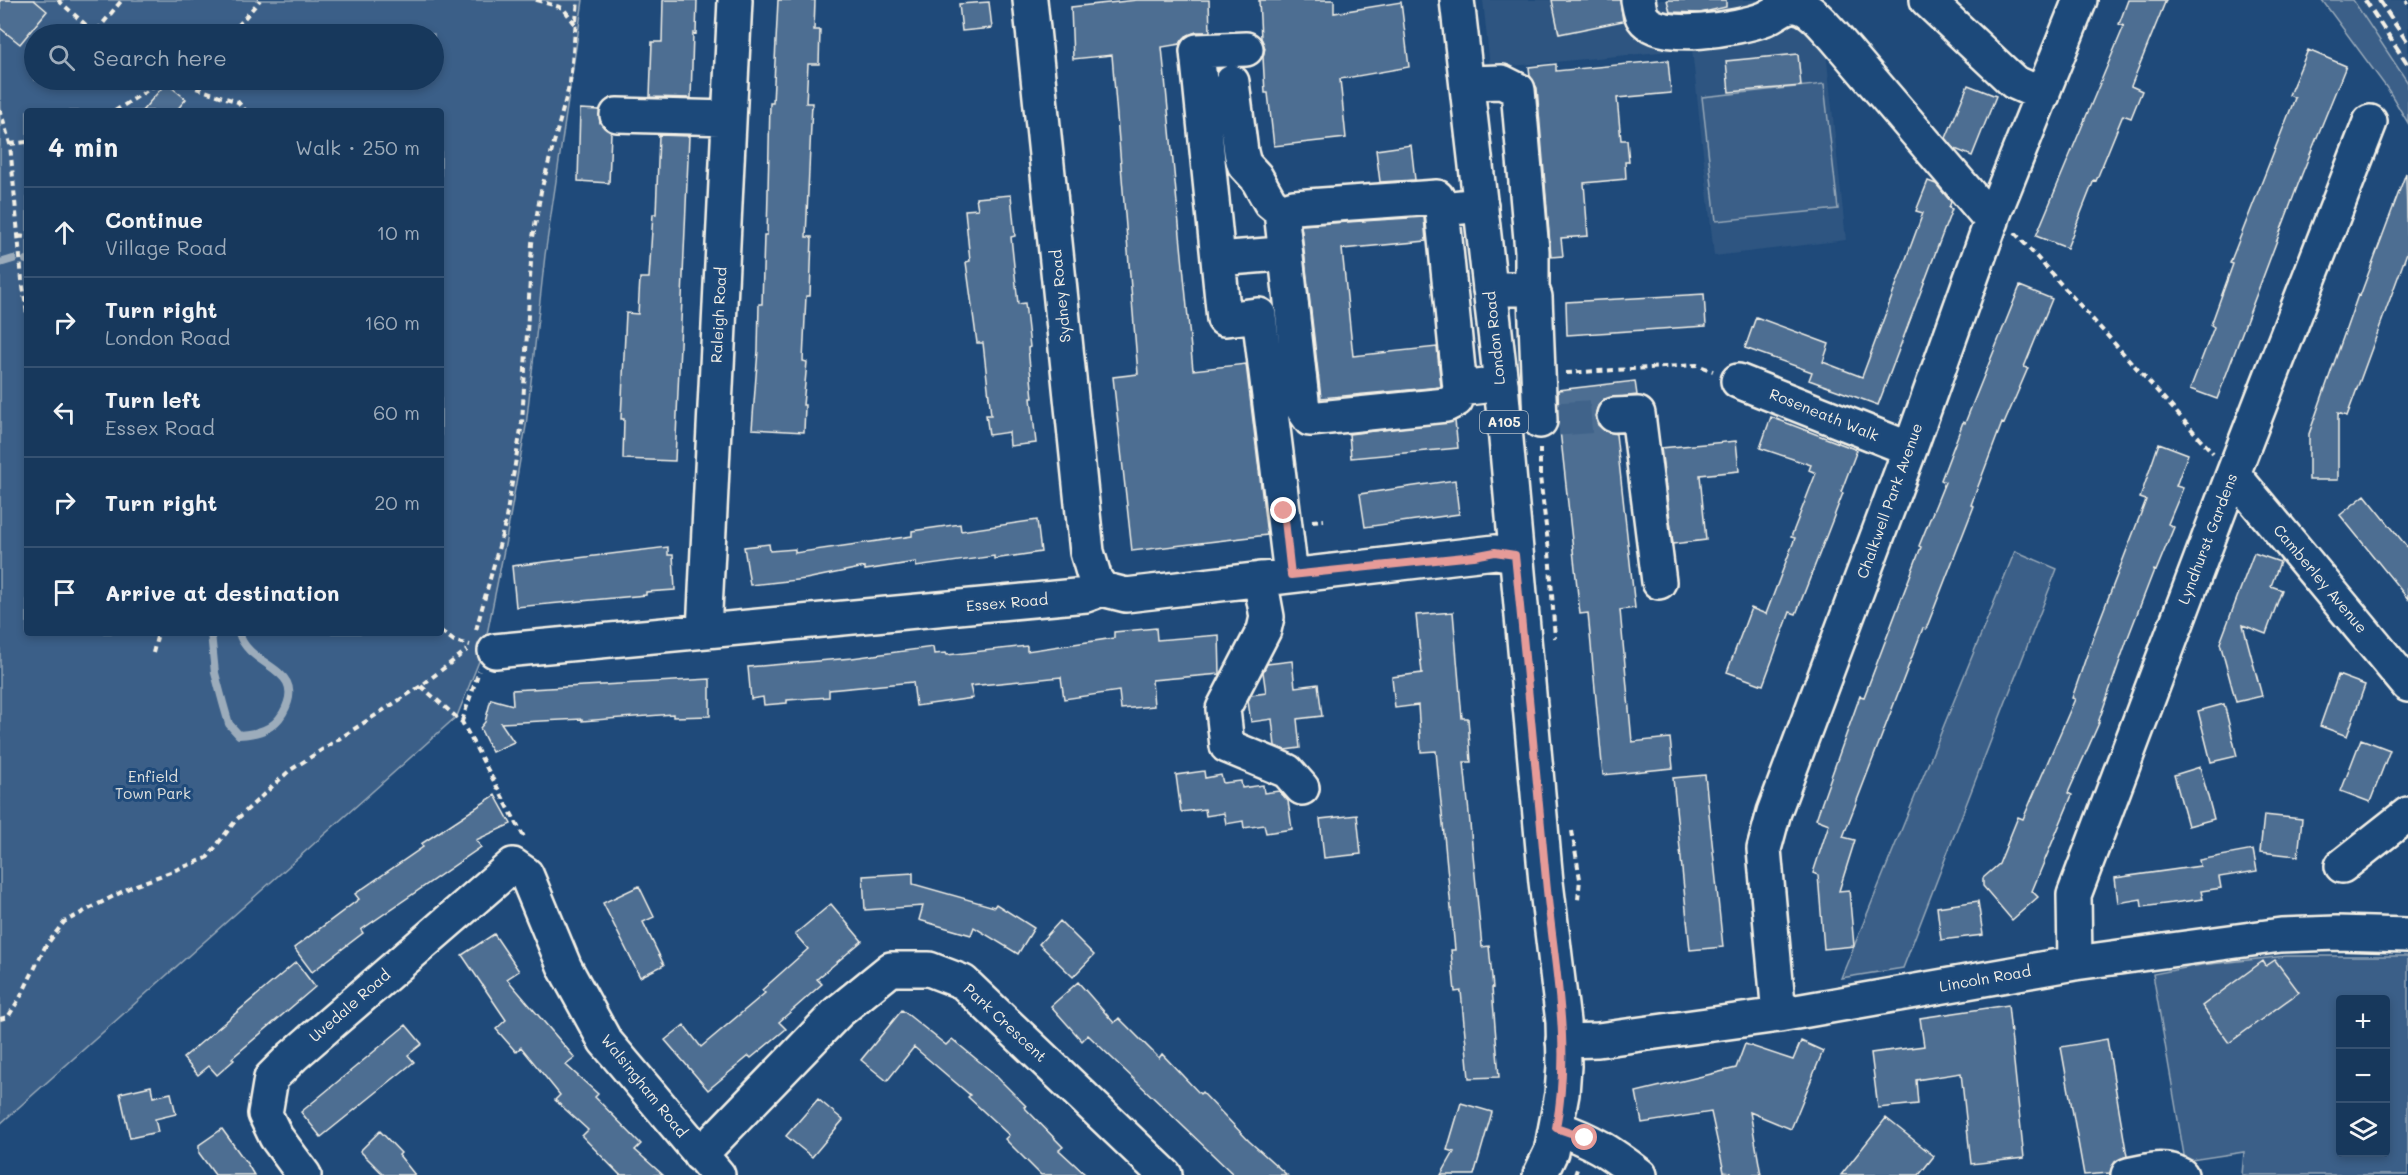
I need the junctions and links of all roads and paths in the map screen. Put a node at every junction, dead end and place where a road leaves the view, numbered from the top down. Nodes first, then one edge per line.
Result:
1 (58, 0) edge
2 (122, 0) edge
3 (260, 0) edge
4 (536, 0) edge
5 (578, 0) edge
6 (735, 0) edge
7 (1030, 0) edge
8 (1457, 0) edge
9 (1638, 0) edge
10 (1927, 0) edge
11 (2080, 0) edge
12 (85, 24) edge
13 (102, 24) edge
14 (240, 24) edge
15 (576, 25) junction
16 (1246, 49) dead end
17 (1232, 82) dead end
18 (1467, 83) junction
19 (148, 90) edge
20 (202, 90) edge
21 (2043, 95) junction
22 (120, 108) edge
23 (243, 108) edge
24 (0, 109) edge
25 (617, 115) dead end
26 (729, 118) junction
27 (2370, 122) dead end
28 (24, 142) edge
29 (10, 144) junction
30 (1481, 205) junction
31 (1442, 208) junction
32 (1281, 211) junction
33 (1993, 216) junction
34 (18, 236) junction
35 (24, 237) edge
36 (1267, 255) dead end
37 (1218, 259) junction
38 (1490, 290) junction
39 (1532, 290) junction
40 (24, 292) edge
41 (1538, 375) junction
42 (1738, 381) joint
43 (1501, 384) junction
44 (1460, 389) junction
45 (1614, 416) tunnel mouth
46 (1549, 420) junction
47 (1503, 422) junction
48 (1911, 449) junction
49 (1295, 465) dead end
50 (2233, 474) junction
51 (1549, 551) dead end
52 (1515, 555) junction
53 (1286, 576) junction
54 (1659, 582) dead end
55 (1102, 589) junction
56 (704, 631) junction
57 (158, 636) edge
58 (481, 644) junction
59 (153, 653) dead end
60 (2408, 684) edge
61 (421, 686) junction
62 (462, 722) junction
63 (1302, 788) dead end
64 (2408, 814) edge
65 (1578, 861) dead end
66 (513, 865) junction
67 (2343, 866) dead end
68 (1580, 891) dead end
69 (2408, 934) edge
70 (2075, 963) junction
71 (1779, 1015) junction
72 (0, 1018) edge
73 (1563, 1041) junction
74 (1556, 1128) junction
75 (709, 1165) edge
76 (304, 1175) edge
77 (1165, 1175) edge
78 (1540, 1175) edge
79 (1640, 1175) edge
80 (2128, 1175) edge
81 (2181, 1175) edge

1 - 12 path
2 - 13 path
3 - 14 path
4 - 15 path
5 - 15 path
6 - 26 street, Raleigh Road
7 - 55 street, Sydney Road
8 - 18 street, London Road / A105
9 - 33 street
10 - 21 street
11 - 21 street, Chalkwell Park Avenue
15 - 58 path
16 - 37 street
17 - 32 street
18 - 30 street, London Road / A105
18 - 39 street
19 - 22 path
20 - 23 path
21 - 33 street, Chalkwell Park Avenue
24 - 29 path
25 - 26 street
26 - 56 street, Raleigh Road
27 - 50 street, Lyndhurst Gardens
28 - 29 path
29 - 34 path
30 - 31 street
30 - 38 street, London Road / A105
31 - 32 street
31 - 44 street
32 - 44 street
33 - 48 street, Chalkwell Park Avenue
33 - 50 path
34 - 35 path
34 - 40 path
36 - 37 street
37 - 53 street
38 - 39 street
38 - 43 street, London Road / A105
39 - 41 street
41 - 42 path
41 - 46 street
42 - 48 street, Roseneath Walk
43 - 44 street
43 - 47 street, London Road / A105
45 - 54 street
46 - 47 street
46 - 51 path
47 - 52 street, London Road / A105
48 - 71 street, Chalkwell Park Avenue
49 - 53 street
50 - 60 street, Camberley Avenue
50 - 70 street, Lyndhurst Gardens
52 - 53 street, Essex Road
52 - 73 street, London Road / A105
53 - 55 street, Essex Road
53 - 63 street
55 - 56 street, Essex Road
56 - 58 street, Essex Road
57 - 59 path
58 - 61 path
58 - 62 path
61 - 62 path
61 - 72 path
62 - 66 path
64 - 67 street
65 - 68 path
66 - 75 street, Walsingham Road
66 - 76 street, Uvedale Road
69 - 70 street, Lincoln Road
70 - 71 street, Lincoln Road
71 - 73 street, Lincoln Road
73 - 74 street, London Road / A105
74 - 78 street, London Road / A105
74 - 79 street
75 - 77 street, Park Crescent
80 - 81 street

